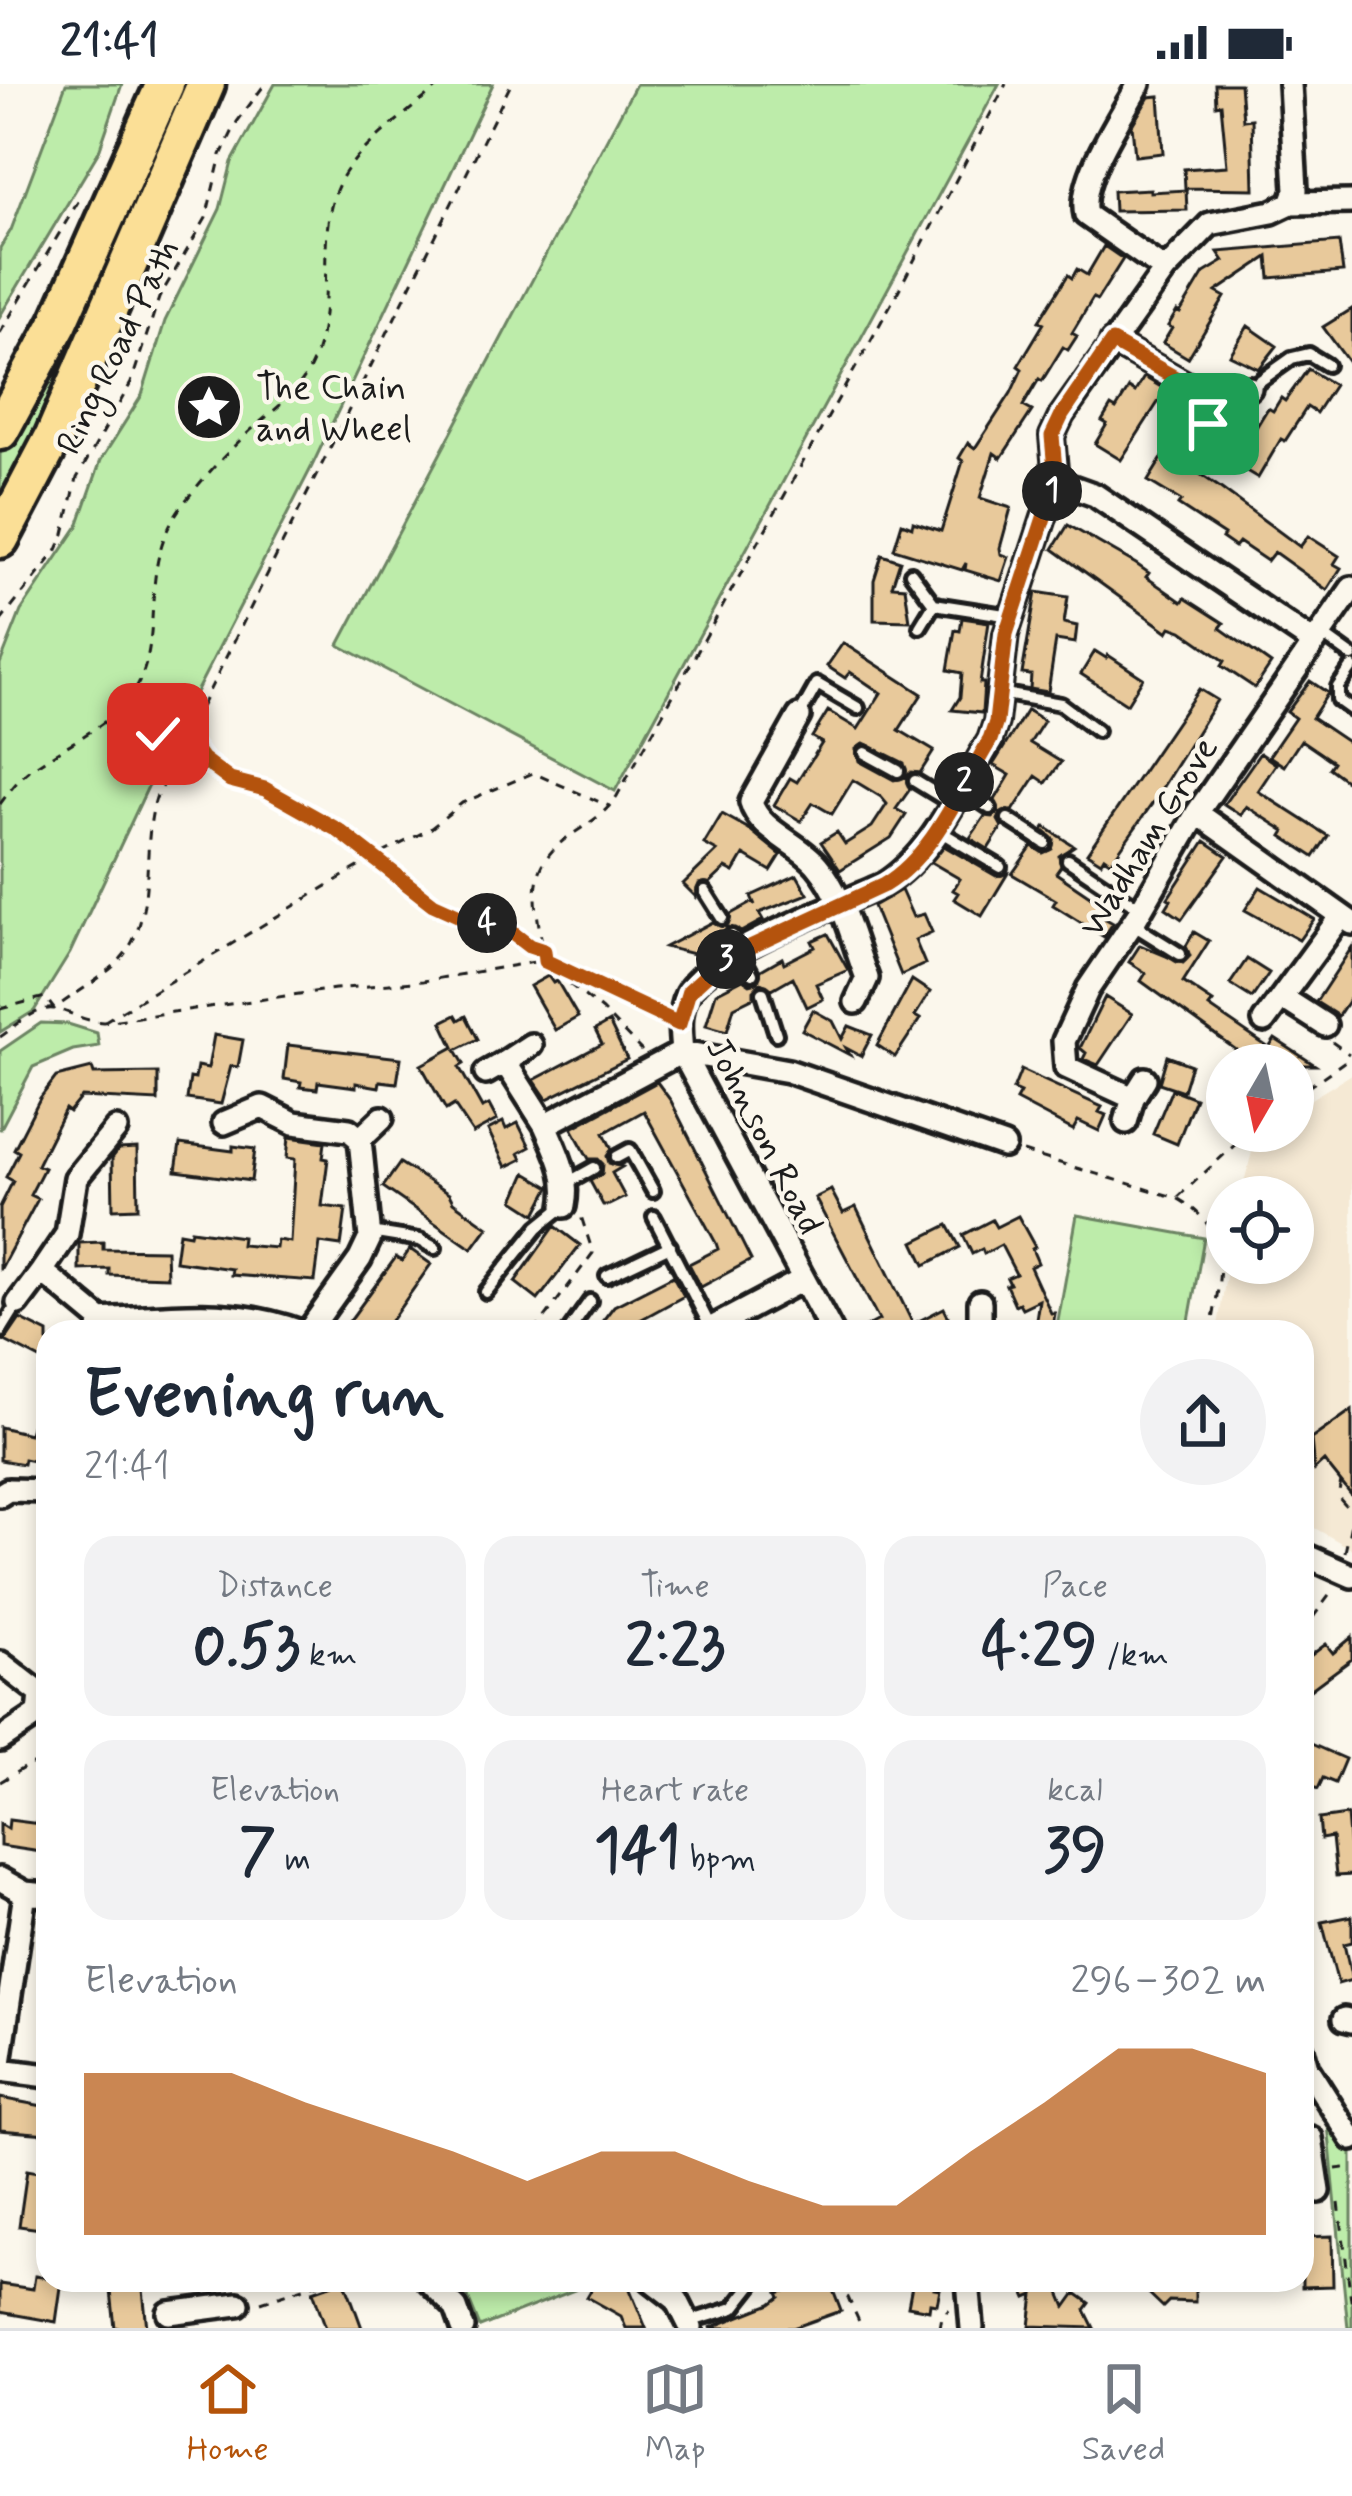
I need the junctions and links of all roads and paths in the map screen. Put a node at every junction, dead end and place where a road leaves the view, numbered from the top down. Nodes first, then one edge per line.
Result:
1 (165, 84) edge
2 (206, 84) edge
3 (265, 84) edge
4 (441, 84) edge
5 (512, 84) edge
6 (1006, 84) edge
7 (1138, 84) edge
8 (1290, 84) edge
9 (87, 186) dead end
10 (1352, 202) edge
11 (1291, 203) junction
12 (1165, 269) junction
13 (0, 333) edge
14 (1112, 342) junction
15 (1327, 365) dead end
16 (1250, 388) joint
17 (1209, 397) junction
18 (1208, 424) dead end
19 (0, 431) edge
20 (1056, 481) junction
21 (0, 538) edge
22 (911, 573) dead end
23 (1352, 588) edge
24 (934, 604) junction
25 (1011, 616) junction
26 (0, 622) edge
27 (920, 627) dead end
28 (1317, 638) junction
29 (1352, 656) edge
30 (1352, 667) edge
31 (999, 693) junction
32 (859, 708) dead end
33 (120, 709) junction
34 (1352, 710) edge
35 (799, 716) joint
36 (1097, 731) dead end
37 (186, 742) junction
38 (865, 753) dead end
39 (898, 771) dead end
40 (915, 781) dead end
41 (956, 796) junction
42 (0, 804) edge
43 (610, 807) junction
44 (990, 808) dead end
45 (1197, 813) junction
46 (1007, 819) dead end
47 (936, 829) junction
48 (1045, 843) dead end
49 (373, 858) junction
50 (1067, 860) dead end
51 (1000, 866) dead end
52 (705, 891) dead end
53 (839, 905) junction
54 (1137, 917) junction
55 (722, 918) dead end
56 (1347, 919) edge
57 (736, 944) junction
58 (544, 951) junction
59 (1180, 954) dead end
60 (543, 961) junction
61 (752, 974) dead end
62 (763, 993) dead end
63 (1283, 998) junction
64 (856, 1002) dead end
65 (54, 1009) junction
66 (0, 1010) edge
67 (1264, 1021) dead end
68 (103, 1022) junction
69 (679, 1024) junction
70 (1325, 1024) dead end
71 (776, 1034) dead end
72 (0, 1037) edge
73 (531, 1045) dead end
74 (682, 1052) junction
75 (1352, 1056) edge
76 (656, 1065) junction
77 (1314, 1083) edge
78 (382, 1118) dead end
79 (1126, 1122) dead end
80 (224, 1123) dead end
81 (545, 1125) junction
82 (116, 1129) dead end
83 (360, 1139) junction
84 (1004, 1146) joint
85 (1227, 1152) edge
86 (617, 1157) dead end
87 (594, 1168) dead end
88 (653, 1190) dead end
89 (566, 1192) junction
90 (1177, 1198) junction
91 (654, 1217) dead end
92 (370, 1232) junction
93 (670, 1246) junction
94 (435, 1248) dead end
95 (42, 1271) junction
96 (607, 1276) dead end
97 (802, 1280) junction
98 (486, 1292) dead end
99 (590, 1300) dead end
100 (980, 1302) dead end
101 (17, 1303) joint
102 (94, 1320) edge
103 (158, 1320) edge
104 (269, 1320) edge
105 (313, 1320) edge
106 (543, 1320) edge
107 (576, 1320) edge
108 (703, 1320) edge
109 (727, 1320) edge
110 (825, 1320) edge
111 (980, 1320) edge
112 (1212, 1320) edge
113 (0, 1332) edge
114 (1341, 1483) dead end
115 (36, 1491) edge
116 (0, 1495) edge
117 (1352, 1516) edge
118 (1314, 1560) edge
119 (1348, 1574) edge
120 (1314, 1619) edge
121 (1, 1664) edge
122 (36, 1690) edge
123 (36, 1716) edge
124 (0, 1740) edge
125 (36, 1765) edge
126 (0, 1782) edge
127 (0, 1879) edge
128 (36, 1894) edge
129 (0, 2067) edge
130 (36, 2074) edge
131 (1314, 2079) edge
132 (1352, 2139) edge
133 (1314, 2178) edge
134 (1319, 2191) dead end
135 (297, 2292) edge
136 (440, 2292) edge
137 (667, 2292) edge
138 (747, 2292) edge
139 (846, 2292) edge
140 (969, 2292) edge
141 (238, 2304) joint
142 (169, 2314) dead end
143 (207, 2319) edge
144 (689, 2325) edge
145 (464, 2328) edge
146 (862, 2328) edge
147 (972, 2328) edge

1 - 19 highway
2 - 21 highway
3 - 26 path, Ring Road Path
4 - 33 path
5 - 37 path
6 - 43 path
7 - 12 street
8 - 11 street
9 - 13 path
10 - 11 street, Johnson Road
11 - 12 street, Johnson Road
12 - 14 street, Johnson Road
14 - 17 street
14 - 20 street, Johnson Road
15 - 16 lane
16 - 17 street
17 - 18 street
20 - 25 street, Johnson Road
20 - 28 street
22 - 24 lane
23 - 28 street, Wadham Grove
24 - 25 lane
24 - 27 lane
25 - 31 street, Johnson Road
28 - 29 lane
28 - 45 street, Wadham Grove
30 - 34 lane
31 - 36 lane
31 - 41 street, Johnson Road
32 - 35 lane
33 - 37 path
33 - 42 path
35 - 53 street
37 - 49 path
37 - 65 path
38 - 39 lane
40 - 41 lane
41 - 44 lane
41 - 47 street, Johnson Road
43 - 49 path
43 - 58 path
45 - 54 street, Wadham Grove
45 - 56 street
46 - 48 lane
47 - 51 lane
47 - 53 street, Johnson Road
49 - 58 path
49 - 68 path
50 - 54 lane
52 - 55 lane
53 - 57 street, Johnson Road
53 - 64 street
54 - 59 lane
54 - 79 street, Wadham Grove
56 - 63 street
57 - 61 lane
57 - 69 street, Johnson Road
58 - 60 path
60 - 68 path
60 - 69 path
60 - 76 path
62 - 71 lane
63 - 67 street
63 - 70 street
65 - 66 path
65 - 68 path
65 - 72 path
69 - 74 street, Johnson Road
73 - 81 street
74 - 76 street
74 - 84 street
74 - 97 street, Johnson Road
75 - 77 path
76 - 81 street
78 - 83 street
80 - 83 street
81 - 89 street
82 - 95 street
83 - 92 street
84 - 90 path
85 - 90 path
86 - 88 lane
87 - 89 lane
89 - 98 lane
89 - 106 path
90 - 112 path
91 - 93 lane
92 - 94 lane
92 - 105 street
93 - 96 lane
93 - 108 lane
95 - 101 street
95 - 102 street
97 - 109 street
97 - 110 street, Johnson Road
99 - 107 lane
100 - 111 street
101 - 113 lane
103 - 104 street
114 - 117 path
115 - 116 street
117 - 119 path
118 - 119 street
119 - 120 path
121 - 122 street
123 - 124 street
125 - 126 path
127 - 128 street
128 - 129 street
129 - 130 street
131 - 132 street
133 - 134 street
135 - 141 path
136 - 145 street
137 - 144 street
138 - 144 lane
139 - 146 path
140 - 147 street
141 - 143 street
142 - 143 street

